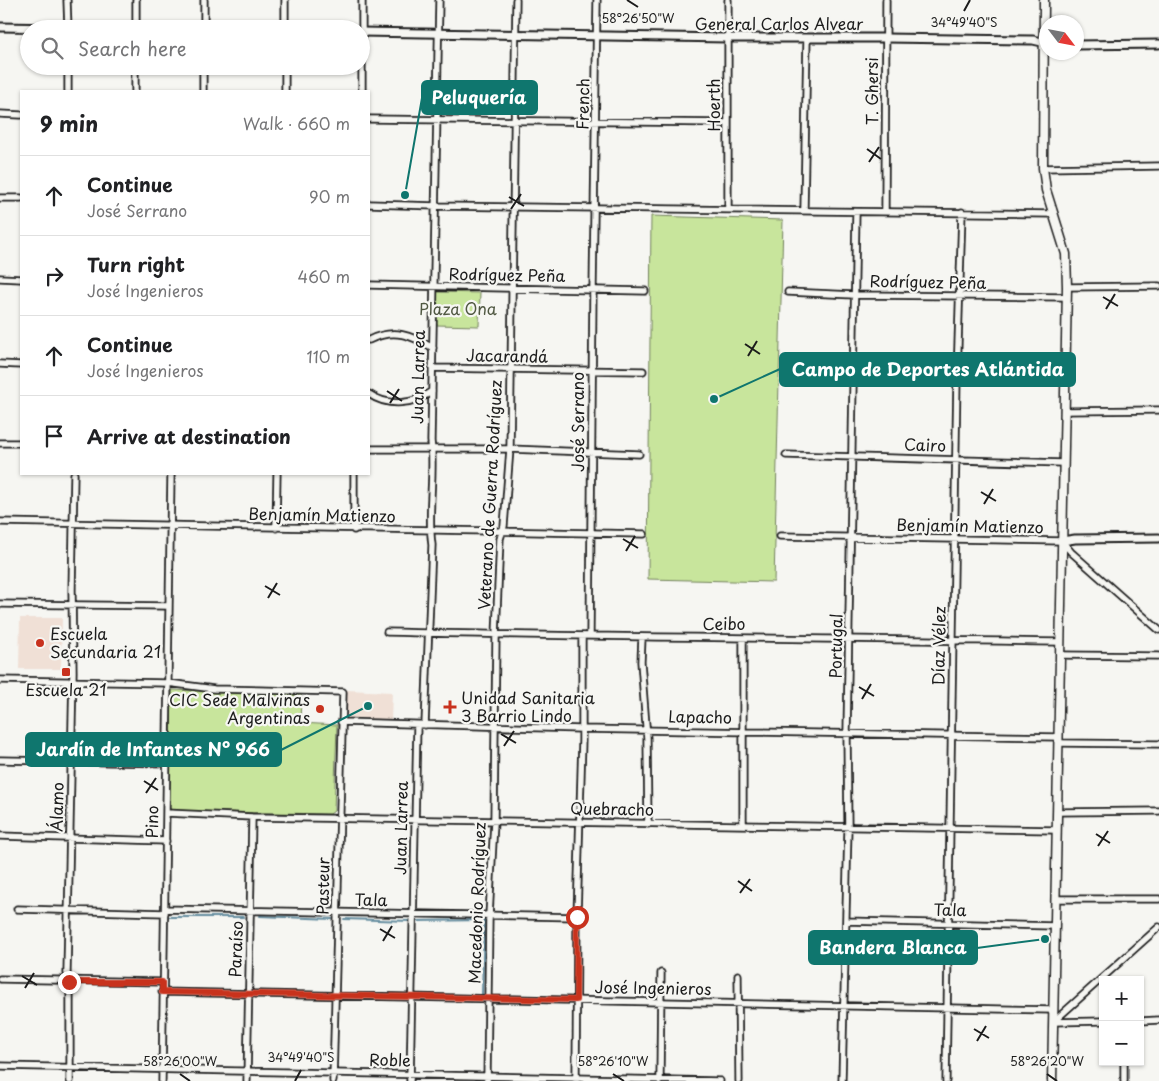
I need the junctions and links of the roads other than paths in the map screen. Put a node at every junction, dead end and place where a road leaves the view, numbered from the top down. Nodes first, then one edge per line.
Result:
1 (67, 0) edge
2 (136, 0) edge
3 (204, 0) edge
4 (285, 0) edge
5 (362, 0) edge
6 (439, 0) edge
7 (516, 0) edge
8 (597, 0) edge
9 (728, 0) edge
10 (886, 0) edge
11 (1044, 0) edge
12 (1044, 15) edge
13 (68, 20) edge
14 (136, 20) edge
15 (204, 20) edge
16 (285, 20) edge
17 (362, 20) edge
18 (0, 27) edge
19 (20, 27) edge
20 (370, 32) edge
21 (439, 33) junction
22 (516, 34) junction
23 (597, 36) junction
24 (727, 38) junction
25 (806, 38) junction
26 (886, 38) junction
27 (1039, 42) edge
28 (1084, 44) edge
29 (1159, 44) edge
30 (1045, 60) edge
31 (68, 75) edge
32 (135, 75) edge
33 (203, 75) edge
34 (285, 75) edge
35 (362, 75) edge
36 (68, 90) edge
37 (135, 90) edge
38 (203, 90) edge
39 (285, 90) edge
40 (362, 90) edge
41 (0, 114) edge
42 (20, 115) edge
43 (370, 119) edge
44 (437, 119) junction
45 (515, 120) junction
46 (596, 122) junction
47 (728, 123) junction
48 (1159, 166) edge
49 (1043, 168) junction
50 (0, 198) edge
51 (20, 198) edge
52 (370, 204) edge
53 (436, 206) junction
54 (514, 206) junction
55 (595, 208) junction
56 (728, 210) junction
57 (804, 210) junction
58 (856, 212) junction
59 (885, 212) junction
60 (962, 212) junction
61 (1053, 214) junction
62 (0, 278) edge
63 (20, 278) edge
64 (370, 285) edge
65 (1159, 286) edge
66 (434, 287) junction
67 (1068, 287) junction
68 (512, 289) junction
69 (593, 290) junction
70 (645, 292) dead end
71 (788, 292) dead end
72 (854, 294) junction
73 (960, 296) junction
74 (1067, 297) junction
75 (370, 340) edge
76 (433, 348) junction
77 (0, 364) edge
78 (20, 365) edge
79 (432, 368) junction
80 (510, 369) junction
81 (592, 370) junction
82 (642, 371) dead end
83 (785, 374) dead end
84 (853, 376) junction
85 (957, 378) junction
86 (1065, 380) junction
87 (432, 391) junction
88 (370, 395) edge
89 (1159, 410) edge
90 (1065, 411) junction
91 (0, 443) edge
92 (20, 444) edge
93 (370, 449) edge
94 (432, 449) junction
95 (510, 449) junction
96 (593, 452) junction
97 (639, 454) dead end
98 (786, 454) dead end
99 (852, 456) junction
100 (955, 460) junction
101 (1063, 463) junction
102 (74, 475) edge
103 (171, 475) edge
104 (278, 475) edge
105 (354, 475) edge
106 (0, 522) edge
107 (72, 523) junction
108 (170, 526) junction
109 (276, 528) junction
110 (354, 530) junction
111 (430, 531) junction
112 (502, 532) junction
113 (591, 533) junction
114 (644, 534) dead end
115 (780, 536) dead end
116 (851, 537) junction
117 (1159, 538) edge
118 (954, 539) junction
119 (1062, 541) junction
120 (0, 604) edge
121 (72, 604) junction
122 (168, 606) junction
123 (1159, 630) edge
124 (387, 632) dead end
125 (429, 633) junction
126 (496, 635) junction
127 (582, 636) junction
128 (590, 636) junction
129 (642, 637) junction
130 (742, 638) junction
131 (850, 638) junction
132 (953, 640) junction
133 (1060, 642) junction
134 (1060, 655) junction
135 (1159, 656) edge
136 (0, 680) edge
137 (73, 681) junction
138 (168, 683) junction
139 (341, 722) junction
140 (417, 725) junction
141 (425, 725) junction
142 (495, 727) junction
143 (581, 729) junction
144 (647, 730) junction
145 (744, 732) junction
146 (847, 733) junction
147 (952, 736) junction
148 (1058, 740) junction
149 (1159, 744) edge
150 (0, 760) edge
151 (72, 762) junction
152 (167, 763) junction
153 (1159, 811) edge
154 (1057, 812) junction
155 (166, 813) junction
156 (252, 817) junction
157 (338, 818) junction
158 (415, 820) junction
159 (494, 822) junction
160 (579, 822) junction
161 (648, 824) junction
162 (743, 825) junction
163 (848, 828) junction
164 (951, 829) junction
165 (1056, 830) junction
166 (0, 836) edge
167 (69, 839) junction
168 (166, 842) junction
169 (1056, 899) junction
170 (1159, 899) edge
171 (17, 909) dead end
172 (68, 911) junction
173 (165, 911) junction
174 (251, 911) junction
175 (336, 913) junction
176 (413, 914) junction
177 (490, 916) junction
178 (577, 917) junction
179 (846, 921) junction
180 (949, 923) junction
181 (1055, 926) junction
182 (1159, 928) edge
183 (661, 973) dead end
184 (738, 974) dead end
185 (0, 979) edge
186 (69, 982) junction
187 (162, 982) junction
188 (162, 992) junction
189 (248, 994) junction
190 (335, 996) junction
191 (412, 998) junction
192 (489, 1000) junction
193 (576, 1000) junction
194 (662, 1001) junction
195 (738, 1004) junction
196 (845, 1005) junction
197 (948, 1008) junction
198 (1053, 1010) junction
199 (1159, 1020) edge
200 (1099, 1021) edge
201 (1144, 1021) edge
202 (1053, 1022) junction
203 (0, 1066) edge
204 (1124, 1066) edge
205 (70, 1068) junction
206 (162, 1070) junction
207 (247, 1071) junction
208 (333, 1073) junction
209 (410, 1074) junction
210 (487, 1079) edge
211 (576, 1079) edge
212 (660, 1080) edge
213 (70, 1081) edge
214 (162, 1081) edge
215 (247, 1081) edge
216 (333, 1081) edge
217 (410, 1081) edge
218 (720, 1081) edge
219 (739, 1081) edge
220 (842, 1081) edge
221 (946, 1081) edge
222 (1052, 1081) edge
223 (1124, 1081) edge

1 - 13 street
2 - 14 street
3 - 15 street
4 - 16 street
5 - 17 street
6 - 21 street, Juan Larrea
7 - 22 street, Veterano de Guerra Rodríguez
8 - 23 street, French
9 - 24 street, Hoerth
10 - 26 street, T. Ghersi
11 - 12 main road
18 - 19 street
20 - 21 street, General Carlos Alvear
21 - 22 street, General Carlos Alvear
21 - 44 street, Juan Larrea
22 - 23 street, General Carlos Alvear
22 - 45 street, Veterano de Guerra Rodríguez
23 - 24 street, General Carlos Alvear
23 - 46 street, French
24 - 25 street, General Carlos Alvear
24 - 47 street, Hoerth
25 - 26 street, General Carlos Alvear
25 - 57 street
26 - 27 street, General Carlos Alvear
26 - 59 street, T. Ghersi
28 - 29 street
30 - 49 main road
31 - 36 street
32 - 37 street
33 - 38 street
34 - 39 street
35 - 40 street
41 - 42 street
43 - 44 street
44 - 45 street
44 - 53 street, Juan Larrea
45 - 46 street
45 - 54 street, Veterano de Guerra Rodríguez
46 - 47 street
46 - 55 street, French
47 - 56 street, Hoerth
48 - 49 street
49 - 61 main road
50 - 51 street
52 - 53 street
53 - 54 street
53 - 66 street, Juan Larrea
54 - 55 street
54 - 68 street, Veterano de Guerra Rodríguez
55 - 56 street
55 - 69 street, José Serrano
56 - 57 street
57 - 58 street
58 - 59 street
58 - 72 street, Portugal
59 - 60 street
60 - 61 street
60 - 73 street, Díaz Vélez
61 - 67 main road
62 - 63 street
64 - 66 street, Rodríguez Peña
65 - 67 street
66 - 68 street, Rodríguez Peña
66 - 76 street, Juan Larrea
67 - 74 main road
68 - 69 street, Rodríguez Peña
68 - 80 street, Veterano de Guerra Rodríguez
69 - 70 street, Rodríguez Peña
69 - 81 street, José Serrano
71 - 72 street, Rodríguez Peña
72 - 73 street, Rodríguez Peña
72 - 84 street, Portugal
73 - 74 street, Rodríguez Peña
73 - 85 street, Díaz Vélez
74 - 86 main road
75 - 76 street
76 - 79 street, Juan Larrea
77 - 78 street
79 - 80 street, Jacarandá
79 - 87 street, Juan Larrea
80 - 81 street, Jacarandá
80 - 95 street, Veterano de Guerra Rodríguez
81 - 82 street, Jacarandá
81 - 96 street, José Serrano
83 - 84 street
84 - 85 street
84 - 99 street, Portugal
85 - 86 street
85 - 100 street, Díaz Vélez
86 - 90 main road
87 - 88 street
87 - 94 street, Juan Larrea
89 - 90 street
90 - 101 main road
91 - 92 street
93 - 94 street
94 - 95 street
94 - 111 street, Juan Larrea
95 - 96 street
95 - 112 street, Veterano de Guerra Rodríguez
96 - 97 street
96 - 113 street, José Serrano
98 - 99 street, Cairo
99 - 100 street, Cairo
99 - 116 street, Portugal
100 - 101 street, Cairo
100 - 118 street, Díaz Vélez
101 - 119 main road
102 - 107 street, Álamo
103 - 108 street, Pino
104 - 109 street
105 - 110 street
106 - 107 street, Benjamín Matienzo
107 - 108 street, Benjamín Matienzo
107 - 121 street, Álamo
108 - 109 street, Benjamín Matienzo
108 - 122 street, Pino
109 - 110 street, Benjamín Matienzo
110 - 111 street, Benjamín Matienzo
111 - 112 street, Benjamín Matienzo
111 - 125 street, Juan Larrea
112 - 113 street, Benjamín Matienzo
112 - 126 street, Veterano de Guerra Rodríguez
113 - 114 street, Benjamín Matienzo
113 - 128 street, José Serrano
115 - 116 street, Benjamín Matienzo
116 - 118 street, Benjamín Matienzo
116 - 131 street, Portugal
117 - 119 street, Benjamín Matienzo
118 - 119 street, Benjamín Matienzo
118 - 132 street, Díaz Vélez
119 - 123 street
119 - 133 main road
120 - 121 street
121 - 122 street
121 - 137 street, Álamo
122 - 138 street, Pino
124 - 125 street, Ceibo
125 - 126 street, Ceibo
125 - 141 street, Juan Larrea
126 - 127 street, Ceibo
126 - 142 street, Veterano de Guerra Rodríguez
127 - 128 street, Ceibo
127 - 143 street
128 - 129 street, Ceibo
129 - 130 street, Ceibo
129 - 144 street
130 - 131 street, Ceibo
130 - 145 street
131 - 132 street, Ceibo
131 - 146 street, Portugal
132 - 133 street, Ceibo
132 - 147 street, Díaz Vélez
133 - 134 main road
134 - 135 street
134 - 148 main road
136 - 137 street
137 - 138 street
137 - 151 street, Álamo
138 - 139 street, Pasteur
138 - 152 street, Pino
139 - 140 street, Lapacho
139 - 157 street, Pasteur
140 - 141 street, Lapacho
140 - 158 street, Juan Larrea
141 - 142 street, Lapacho
142 - 143 street, Lapacho
142 - 159 street, Macedonio Rodríguez
143 - 144 street, Lapacho
143 - 160 street
144 - 145 street, Lapacho
144 - 161 street
145 - 146 street, Lapacho
145 - 162 street
146 - 147 street, Lapacho
146 - 163 street, Portugal
147 - 148 street, Lapacho
147 - 164 street, Díaz Vélez
148 - 149 street, Lapacho
148 - 154 main road
150 - 151 street
151 - 152 street
151 - 167 street, Álamo
152 - 155 street, Pino
153 - 154 street
154 - 165 main road
155 - 156 street, Quebracho
155 - 168 street, Pino
156 - 157 street, Quebracho
156 - 174 street, Paraíso
157 - 158 street, Quebracho
157 - 175 street, Pasteur
158 - 159 street, Quebracho
158 - 176 street, Juan Larrea
159 - 160 street, Quebracho
159 - 177 street, Macedonio Rodríguez
160 - 161 street, Quebracho
160 - 178 street
161 - 162 street, Quebracho
162 - 163 street, Quebracho
163 - 164 street, Quebracho
163 - 179 street, Portugal
164 - 165 street, Quebracho
164 - 180 street, Díaz Vélez
165 - 169 main road
166 - 167 street
167 - 168 street
167 - 172 street, Álamo
168 - 173 street, Pino
169 - 170 street
169 - 181 main road
171 - 172 street, Tala
172 - 173 street, Tala
172 - 186 street, Álamo
173 - 174 street, Tala
173 - 187 street, Pino
174 - 175 street, Tala
174 - 189 street, Paraíso
175 - 176 street, Tala
175 - 190 street, Pasteur
176 - 177 street, Tala
176 - 191 street, Juan Larrea
177 - 178 street, Tala
177 - 192 street, Macedonio Rodríguez
178 - 193 street
179 - 180 street, Tala
179 - 196 street, Portugal
180 - 181 street, Tala
180 - 197 street, Díaz Vélez
181 - 198 main road
182 - 202 street
183 - 194 street
184 - 195 street
185 - 186 street
186 - 187 street
186 - 205 street, Álamo
187 - 188 street, Pino
188 - 189 street, José Ingenieros
188 - 206 street, Pino
189 - 190 street, José Ingenieros
189 - 207 street, Paraíso
190 - 191 street, José Ingenieros
190 - 208 street, Pasteur
191 - 192 street, José Ingenieros
191 - 209 street, Juan Larrea
192 - 193 street, José Ingenieros
192 - 210 street, Macedonio Rodríguez
193 - 194 street, José Ingenieros
193 - 211 street
194 - 195 street, José Ingenieros
194 - 212 street
195 - 196 street, José Ingenieros
195 - 219 street
196 - 197 street, José Ingenieros
196 - 220 street, Portugal
197 - 198 street, José Ingenieros
197 - 221 street, Díaz Vélez
198 - 202 main road
199 - 201 street
200 - 202 street
202 - 222 main road
203 - 205 street, Roble
204 - 223 street
205 - 206 street, Roble
205 - 213 street, Álamo
206 - 207 street, Roble
206 - 214 street, Pino
207 - 208 street, Roble
207 - 215 street, Paraíso
208 - 209 street, Roble
208 - 216 street, Pasteur
209 - 210 street, Roble
209 - 217 street, Juan Larrea
210 - 211 street, Roble
211 - 212 street, Roble
212 - 218 street, Roble

